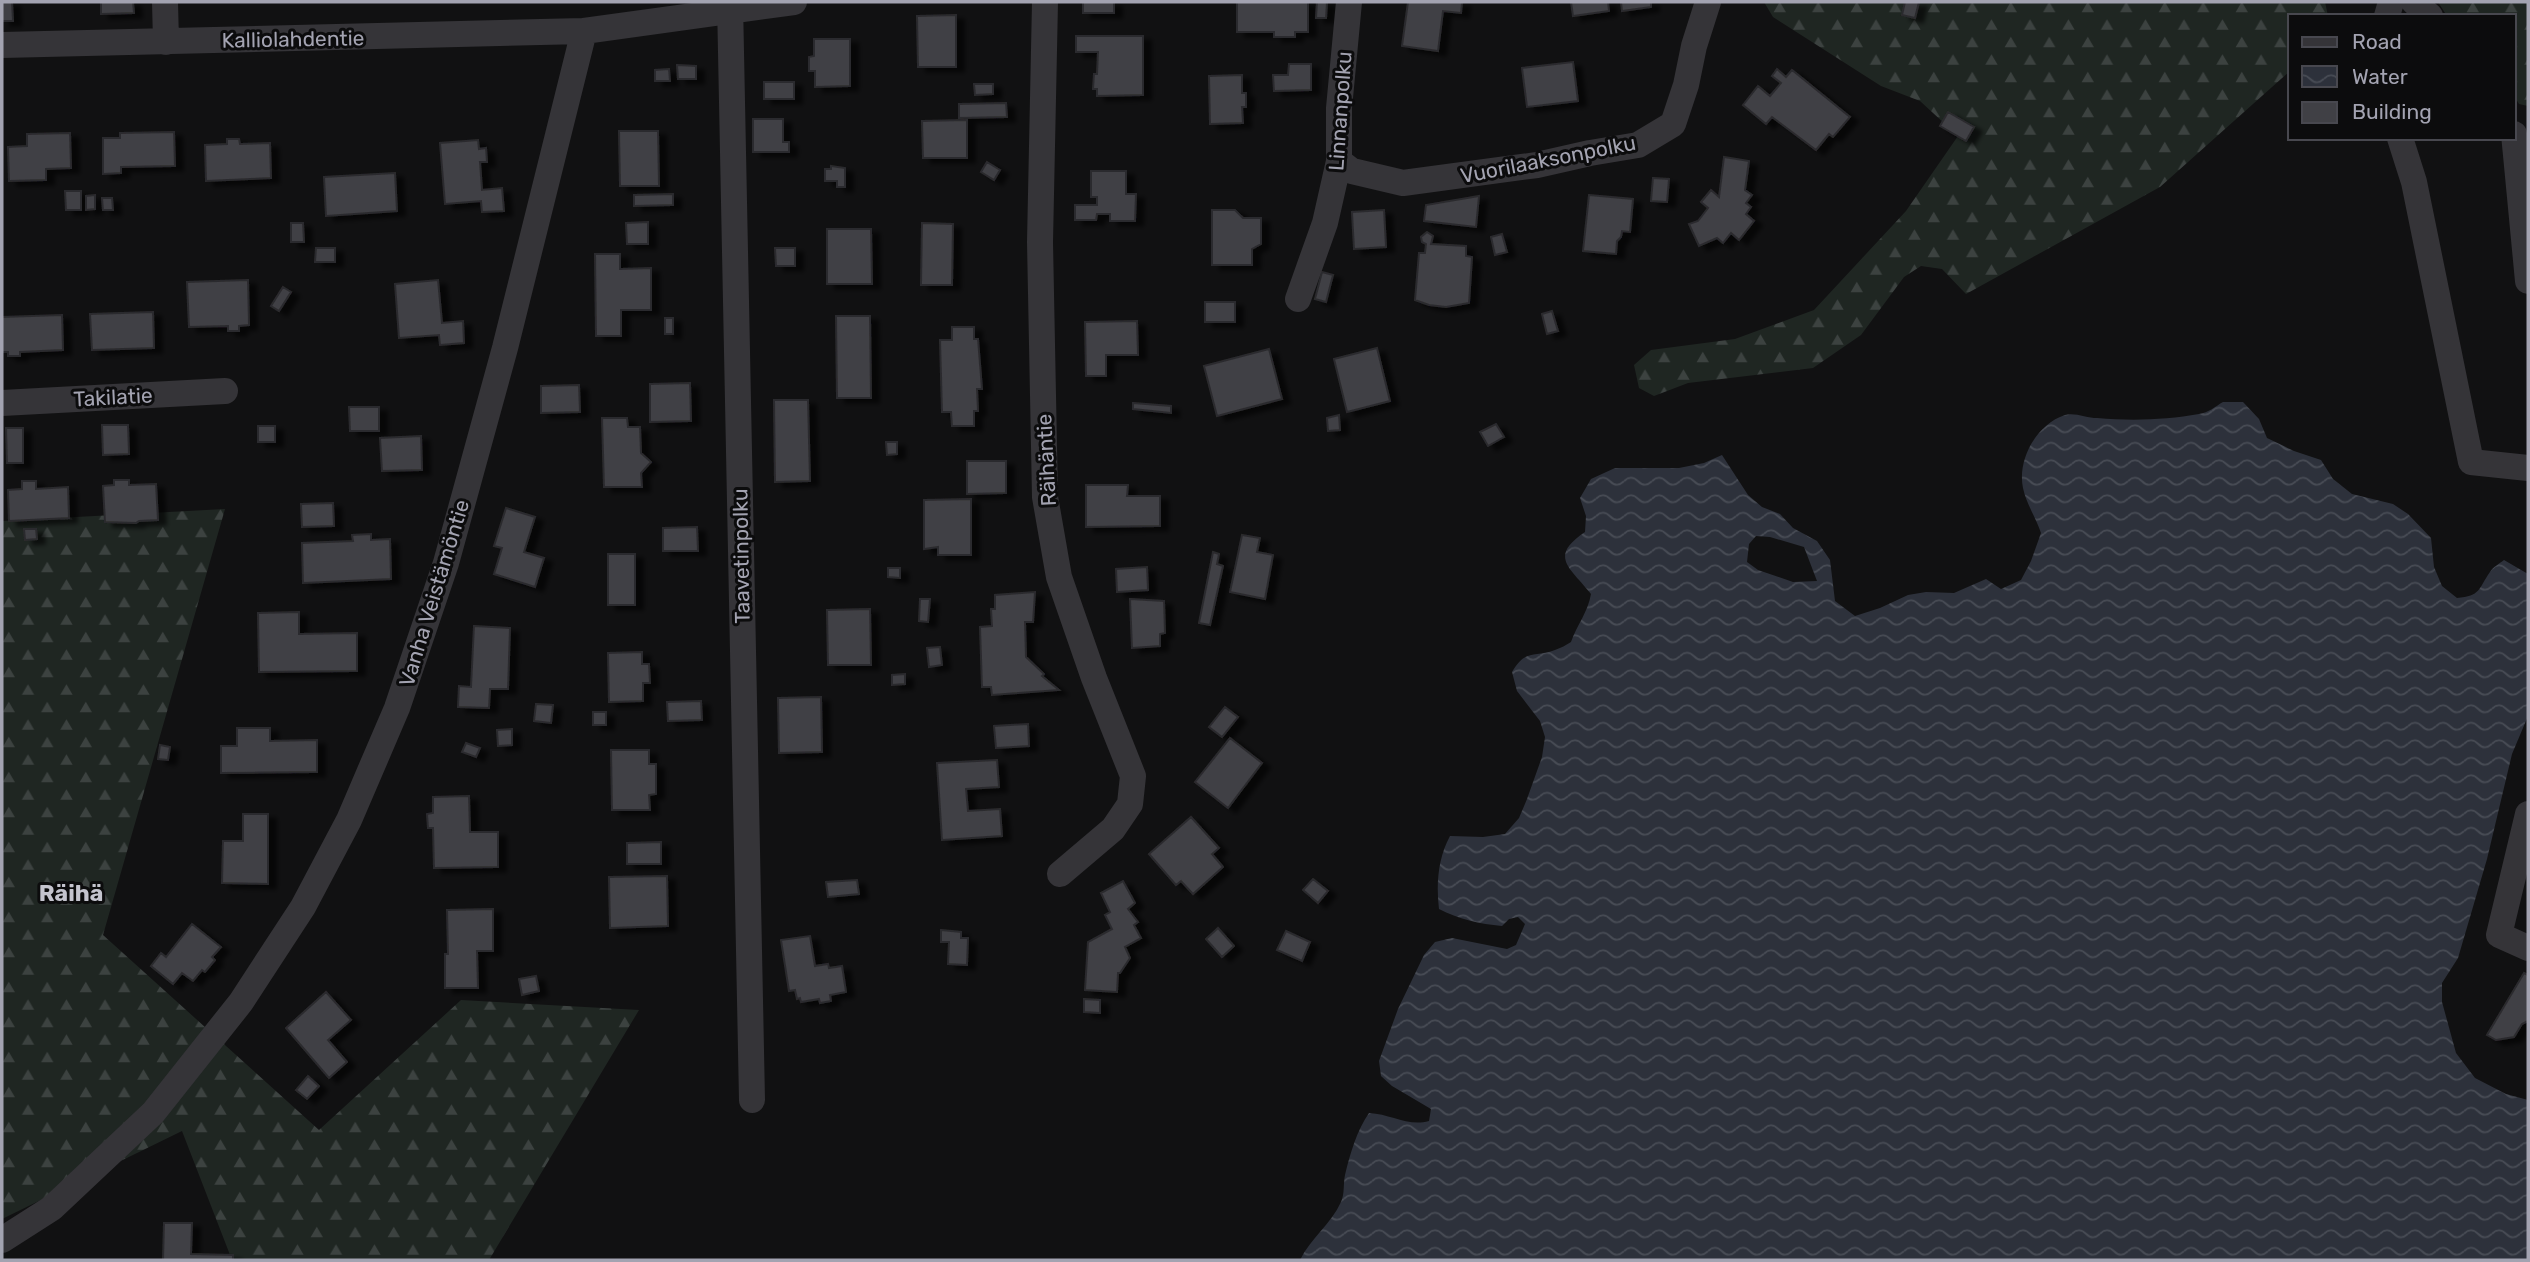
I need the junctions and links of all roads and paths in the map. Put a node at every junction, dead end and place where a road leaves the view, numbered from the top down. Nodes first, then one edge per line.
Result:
1 (164, 2) edge
2 (794, 2) edge
3 (1045, 2) edge
4 (1349, 2) edge
5 (1708, 2) edge
6 (2414, 2) edge
7 (730, 6) edge
8 (2428, 14) edge
9 (584, 31) junction
10 (166, 42) junction
11 (2, 45) edge
12 (2401, 140) edge
13 (2515, 140) edge
14 (1339, 161) junction
15 (2528, 281) edge
16 (1298, 299) dead end
17 (225, 391) dead end
18 (2, 403) edge
19 (2528, 468) edge
20 (2528, 814) edge
21 (1060, 874) dead end
22 (2528, 948) edge
23 (752, 1100) dead end
24 (2, 1240) edge

1 - 10 street
2 - 7 street
3 - 21 street, Räihäntie
4 - 14 street, Linnanpolku
5 - 14 street, Vuorilaaksonpolku
6 - 8 street
7 - 9 street
7 - 23 street, Taavetinpolku
9 - 10 street, Kalliolahdentie
9 - 24 street, Vanha Veistämöntie
10 - 11 street, Kalliolahdentie
12 - 19 street
13 - 15 street
14 - 16 street, Linnanpolku
17 - 18 street, Takilatie
20 - 22 street

